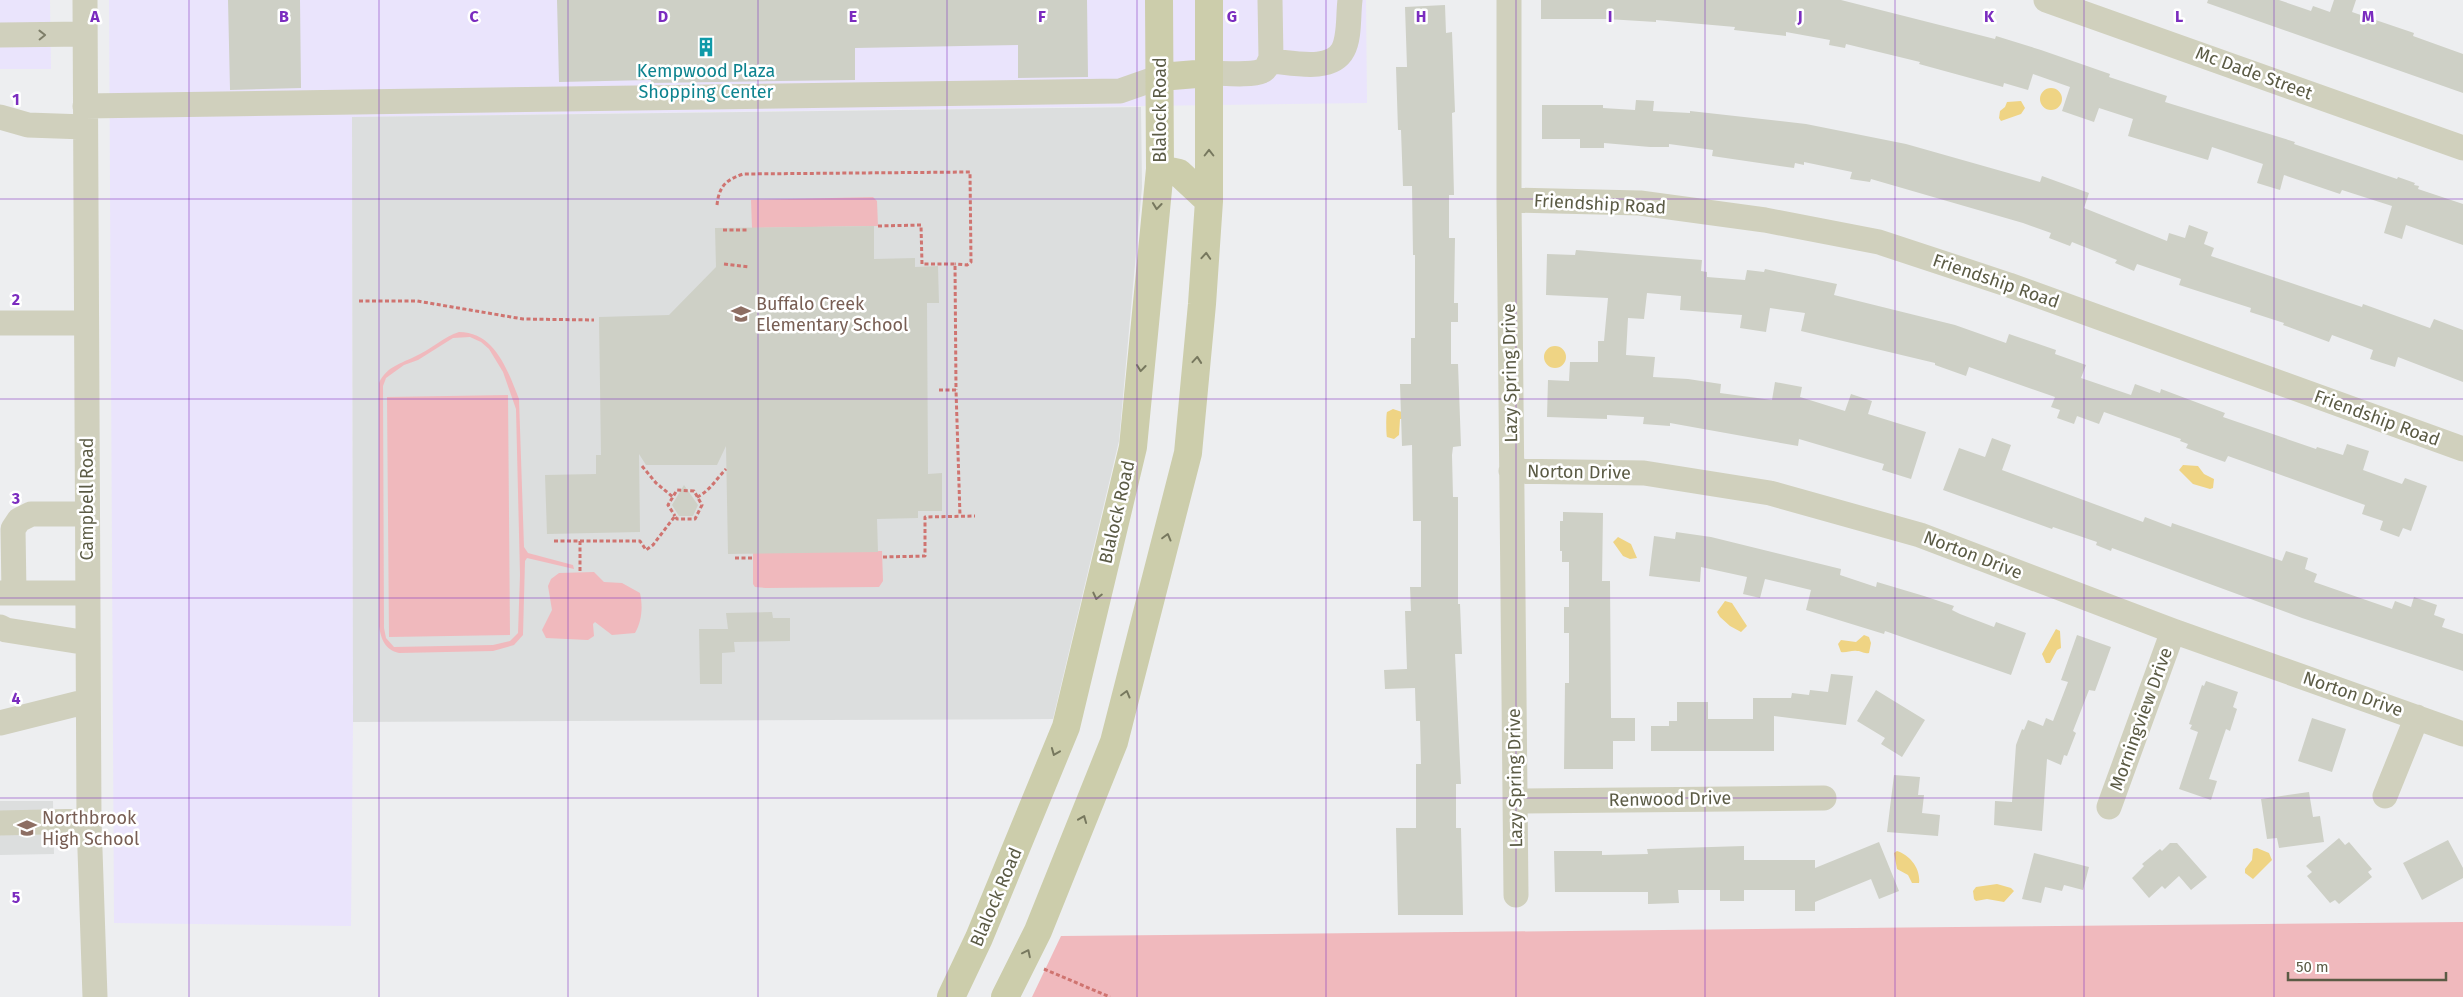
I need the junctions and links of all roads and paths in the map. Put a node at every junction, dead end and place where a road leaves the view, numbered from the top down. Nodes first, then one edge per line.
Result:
1 (85, 0) edge
2 (1159, 0) edge
3 (1209, 0) edge
4 (1270, 0) edge
5 (1350, 0) edge
6 (1509, 0) edge
7 (2046, 0) edge
8 (85, 34) junction
9 (0, 35) edge
10 (1270, 61) junction
11 (1209, 73) junction
12 (1160, 77) junction
13 (0, 117) edge
14 (85, 117) junction
15 (2463, 148) edge
16 (1160, 169) junction
17 (1509, 200) junction
18 (1209, 201) junction
19 (717, 205) dead end
20 (878, 226) dead end
21 (723, 230) dead end
22 (748, 230) dead end
23 (724, 264) dead end
24 (955, 264) junction
25 (749, 267) dead end
26 (359, 301) dead end
27 (594, 320) dead end
28 (0, 323) edge
29 (86, 323) junction
30 (939, 390) dead end
31 (956, 390) junction
32 (2463, 448) edge
33 (642, 466) dead end
34 (726, 469) dead end
35 (1511, 472) junction
36 (673, 497) junction
37 (698, 497) junction
38 (87, 514) junction
39 (675, 516) junction
40 (960, 516) junction
41 (975, 516) dead end
42 (554, 541) dead end
43 (580, 541) junction
44 (883, 557) dead end
45 (735, 558) dead end
46 (752, 558) dead end
47 (574, 567) dead end
48 (580, 567) junction
49 (580, 573) dead end
50 (7, 594) edge
51 (87, 594) junction
52 (0, 627) edge
53 (2173, 631) junction
54 (88, 643) junction
55 (88, 701) junction
56 (2417, 717) junction
57 (0, 723) edge
58 (2463, 734) edge
59 (2385, 796) dead end
60 (1824, 798) dead end
61 (1516, 801) junction
62 (2109, 806) dead end
63 (89, 821) junction
64 (0, 823) edge
65 (1516, 895) dead end
66 (1040, 968) dead end
67 (95, 997) edge
68 (950, 997) edge
69 (1005, 997) edge
70 (1110, 997) edge

1 - 8 street, Campbell Road
2 - 12 main road, Blalock Road
3 - 11 main road
4 - 10 street
5 - 10 street
6 - 17 street, Lazy Spring Drive
7 - 15 street, Mc Dade Street
9 -> 8 street
8 - 14 street, Campbell Road
10 - 11 street
11 - 12 main road
18 -> 11 main road
12 - 14 street
12 - 16 main road, Blalock Road
13 - 14 street
14 - 29 street, Campbell Road
16 - 18 main road
16 -> 68 main road, Blalock Road
17 - 32 street, Friendship Road
17 - 35 street, Lazy Spring Drive
69 -> 18 main road
19 - 24 path
20 - 24 path
21 - 22 path
23 - 25 path
24 - 31 path
26 - 27 path
28 - 29 street
29 - 38 street, Campbell Road
30 - 31 path
31 - 40 path
33 - 36 path
34 - 37 path
35 - 53 street, Norton Drive
35 - 61 street, Lazy Spring Drive
36 - 37 path
36 - 39 path
37 - 39 path
38 - 50 street
38 - 51 street, Campbell Road
39 - 43 path
40 - 41 path
40 - 44 path
42 - 43 path
43 - 48 path
45 - 46 path
47 - 48 path
48 - 49 path
50 - 51 street
51 - 54 street, Campbell Road
52 - 54 street
53 - 56 street, Norton Drive
53 - 62 street, Morningview Drive
54 - 55 street, Campbell Road
55 - 57 street
55 - 63 street, Campbell Road
56 - 58 street, Norton Drive
56 - 59 street, Norton Drive
60 - 61 street, Renwood Drive
61 - 65 street, Lazy Spring Drive
63 - 64 street
63 - 67 street, Campbell Road
66 - 70 path

